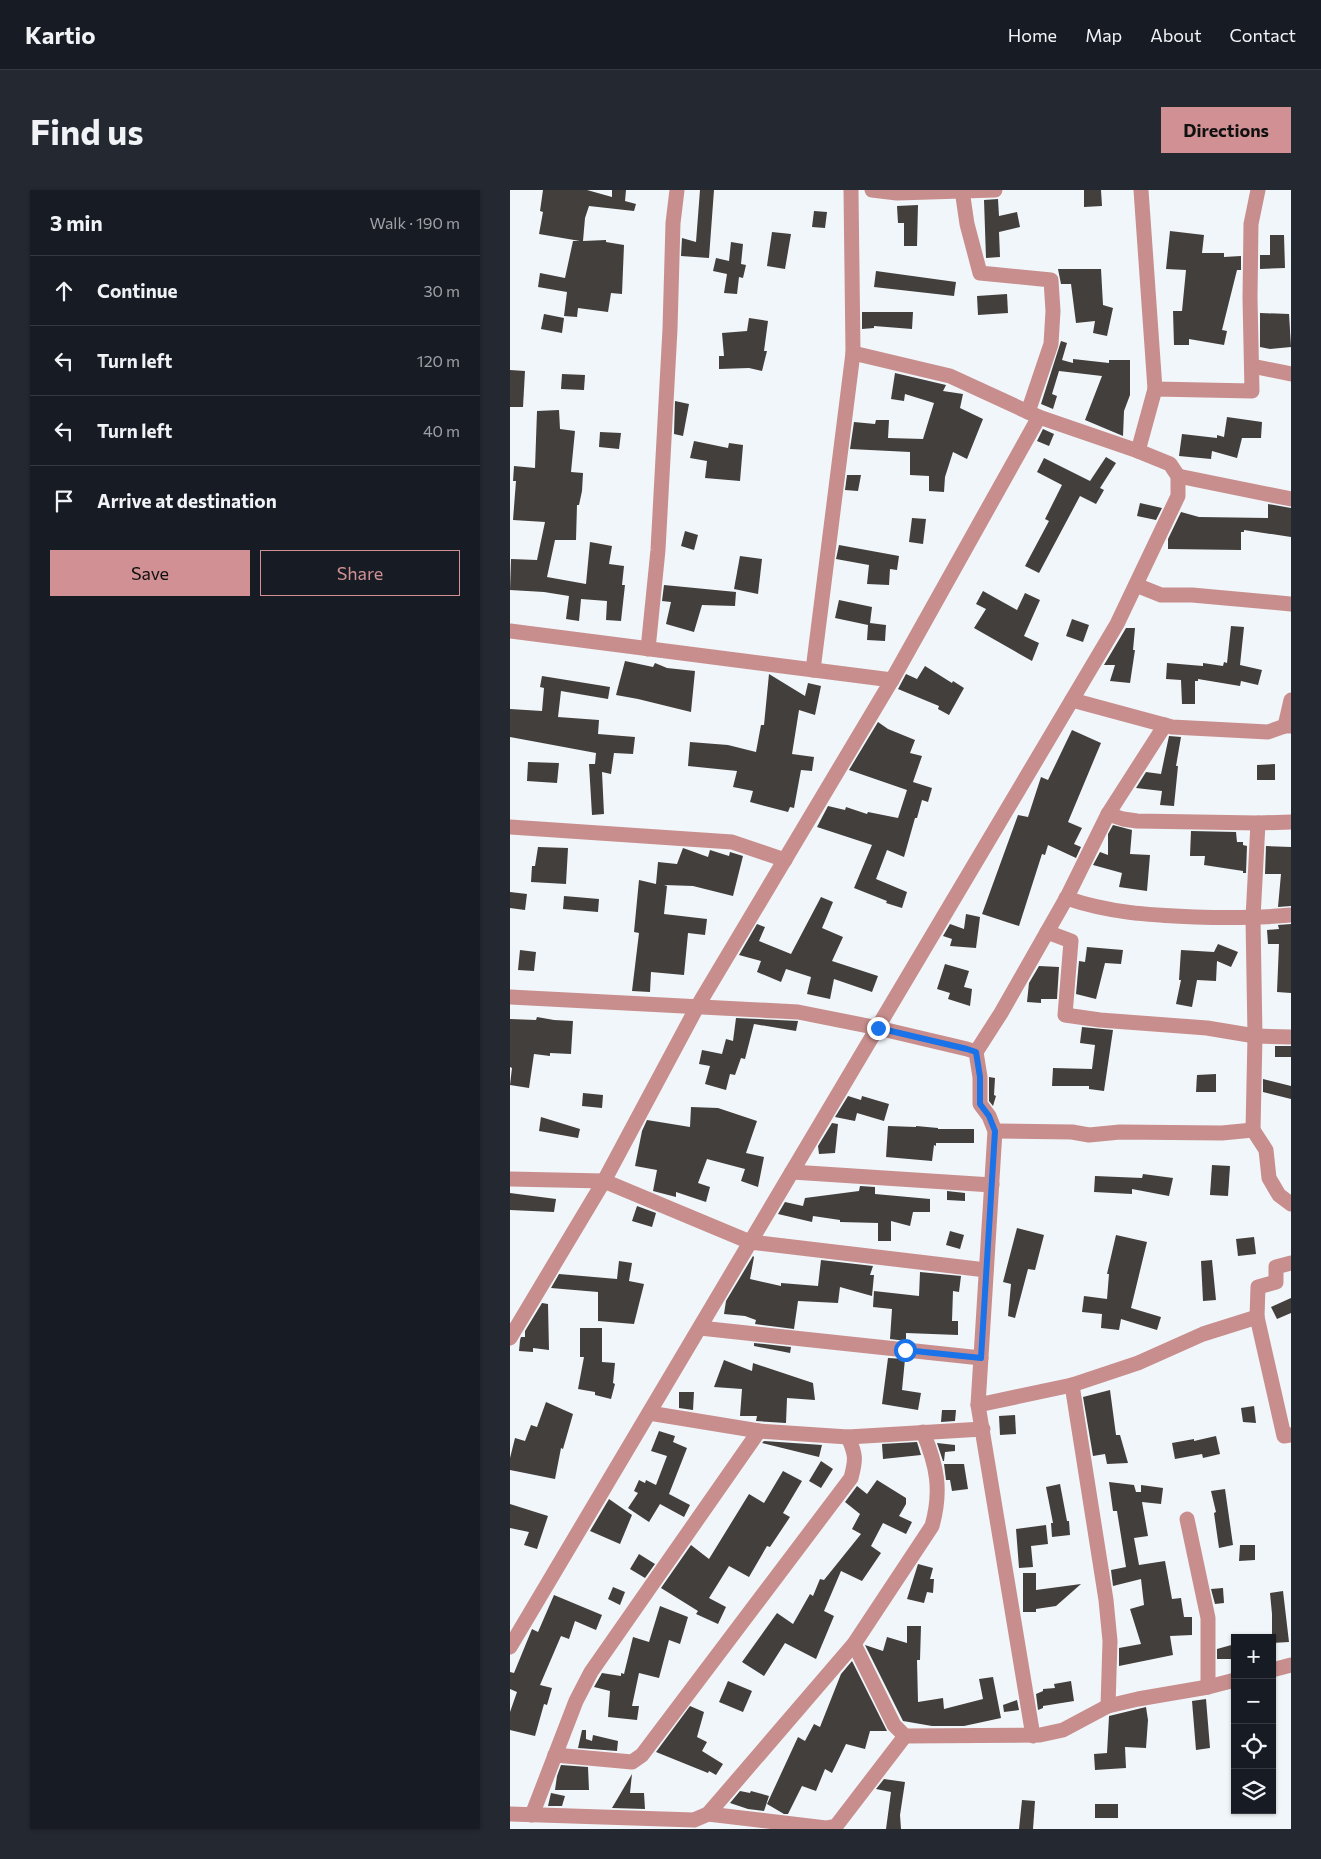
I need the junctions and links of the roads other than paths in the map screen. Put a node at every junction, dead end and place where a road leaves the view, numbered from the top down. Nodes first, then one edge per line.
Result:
1 (677, 190) edge
2 (851, 190) edge
3 (872, 190) edge
4 (995, 190) edge
5 (1141, 190) edge
6 (1258, 190) edge
7 (962, 191) edge
8 (854, 353) junction
9 (1252, 366) junction
10 (1291, 374) edge
11 (1155, 389) junction
12 (1034, 415) junction
13 (1138, 451) junction
14 (1178, 476) junction
15 (1291, 499) edge
16 (1136, 585) junction
17 (1291, 604) edge
18 (510, 631) edge
19 (648, 649) junction
20 (813, 670) junction
21 (892, 680) junction
22 (1072, 700) junction
23 (1291, 700) edge
24 (1165, 725) junction
25 (1288, 726) edge
26 (1108, 814) junction
27 (1291, 822) edge
28 (1258, 823) junction
29 (510, 826) edge
30 (784, 860) junction
31 (1066, 898) junction
32 (1291, 915) edge
33 (1253, 918) junction
34 (1047, 932) junction
35 (510, 997) edge
36 (697, 1007) junction
37 (878, 1028) junction
38 (1256, 1036) junction
39 (1291, 1037) edge
40 (976, 1052) junction
41 (1253, 1130) junction
42 (995, 1131) junction
43 (792, 1172) junction
44 (510, 1179) edge
45 (604, 1181) junction
46 (992, 1185) junction
47 (1291, 1204) edge
48 (750, 1242) junction
49 (1291, 1263) edge
50 (986, 1270) junction
51 (1257, 1317) junction
52 (700, 1328) junction
53 (510, 1338) edge
54 (981, 1358) junction
55 (1072, 1385) junction
56 (978, 1405) junction
57 (649, 1413) junction
58 (983, 1429) junction
59 (759, 1431) junction
60 (923, 1432) junction
61 (1291, 1435) edge
62 (848, 1437) junction
63 (1187, 1519) dead end
64 (854, 1644) junction
65 (510, 1647) edge
66 (1291, 1665) edge
67 (1276, 1669) edge
68 (1231, 1681) edge
69 (1208, 1687) junction
70 (1108, 1706) junction
71 (905, 1736) junction
72 (1033, 1736) junction
73 (555, 1755) junction
74 (510, 1814) edge
75 (532, 1814) junction
76 (708, 1814) junction

1 - 19 street
2 - 8 street
3 - 7 street
4 - 7 street
5 - 11 street
6 - 9 street
7 - 12 street
8 - 12 street
8 - 20 street
9 - 10 street
9 - 11 street
11 - 13 street
12 - 13 street
12 - 21 street
13 - 14 street
14 - 15 street
14 - 16 street
16 - 17 street
16 - 22 street
18 - 19 street
19 - 20 street
20 - 21 street
21 - 30 street
22 - 24 street
22 - 37 street
23 - 25 street
24 - 25 street
24 - 26 street
26 - 28 street
26 - 31 street
27 - 28 street
28 - 33 street
29 - 30 street
30 - 36 street
31 - 33 street
31 - 34 street
32 - 33 street
33 - 38 street
34 - 38 street
34 - 40 street
35 - 36 street
36 - 37 street
36 - 45 street
37 - 40 street
37 - 43 street
38 - 39 street
38 - 41 street
40 - 42 street
41 - 42 street
41 - 47 street
42 - 46 street
43 - 46 street
43 - 48 street
44 - 45 street
45 - 48 street
45 - 53 street
46 - 50 street
48 - 50 street
48 - 52 street
49 - 51 street
50 - 54 street
51 - 55 street
51 - 61 street
52 - 54 street
52 - 57 street
54 - 56 street
55 - 56 street
55 - 70 street
56 - 58 street
57 - 59 street
57 - 65 street
58 - 60 street
58 - 72 street
59 - 62 street
59 - 73 street
60 - 62 street
60 - 64 street
62 - 73 street
63 - 69 street
64 - 71 street
64 - 76 street
66 - 67 street
68 - 69 street
69 - 70 street
70 - 72 street
71 - 72 street
71 - 76 street
73 - 75 street
74 - 75 street
75 - 76 street

